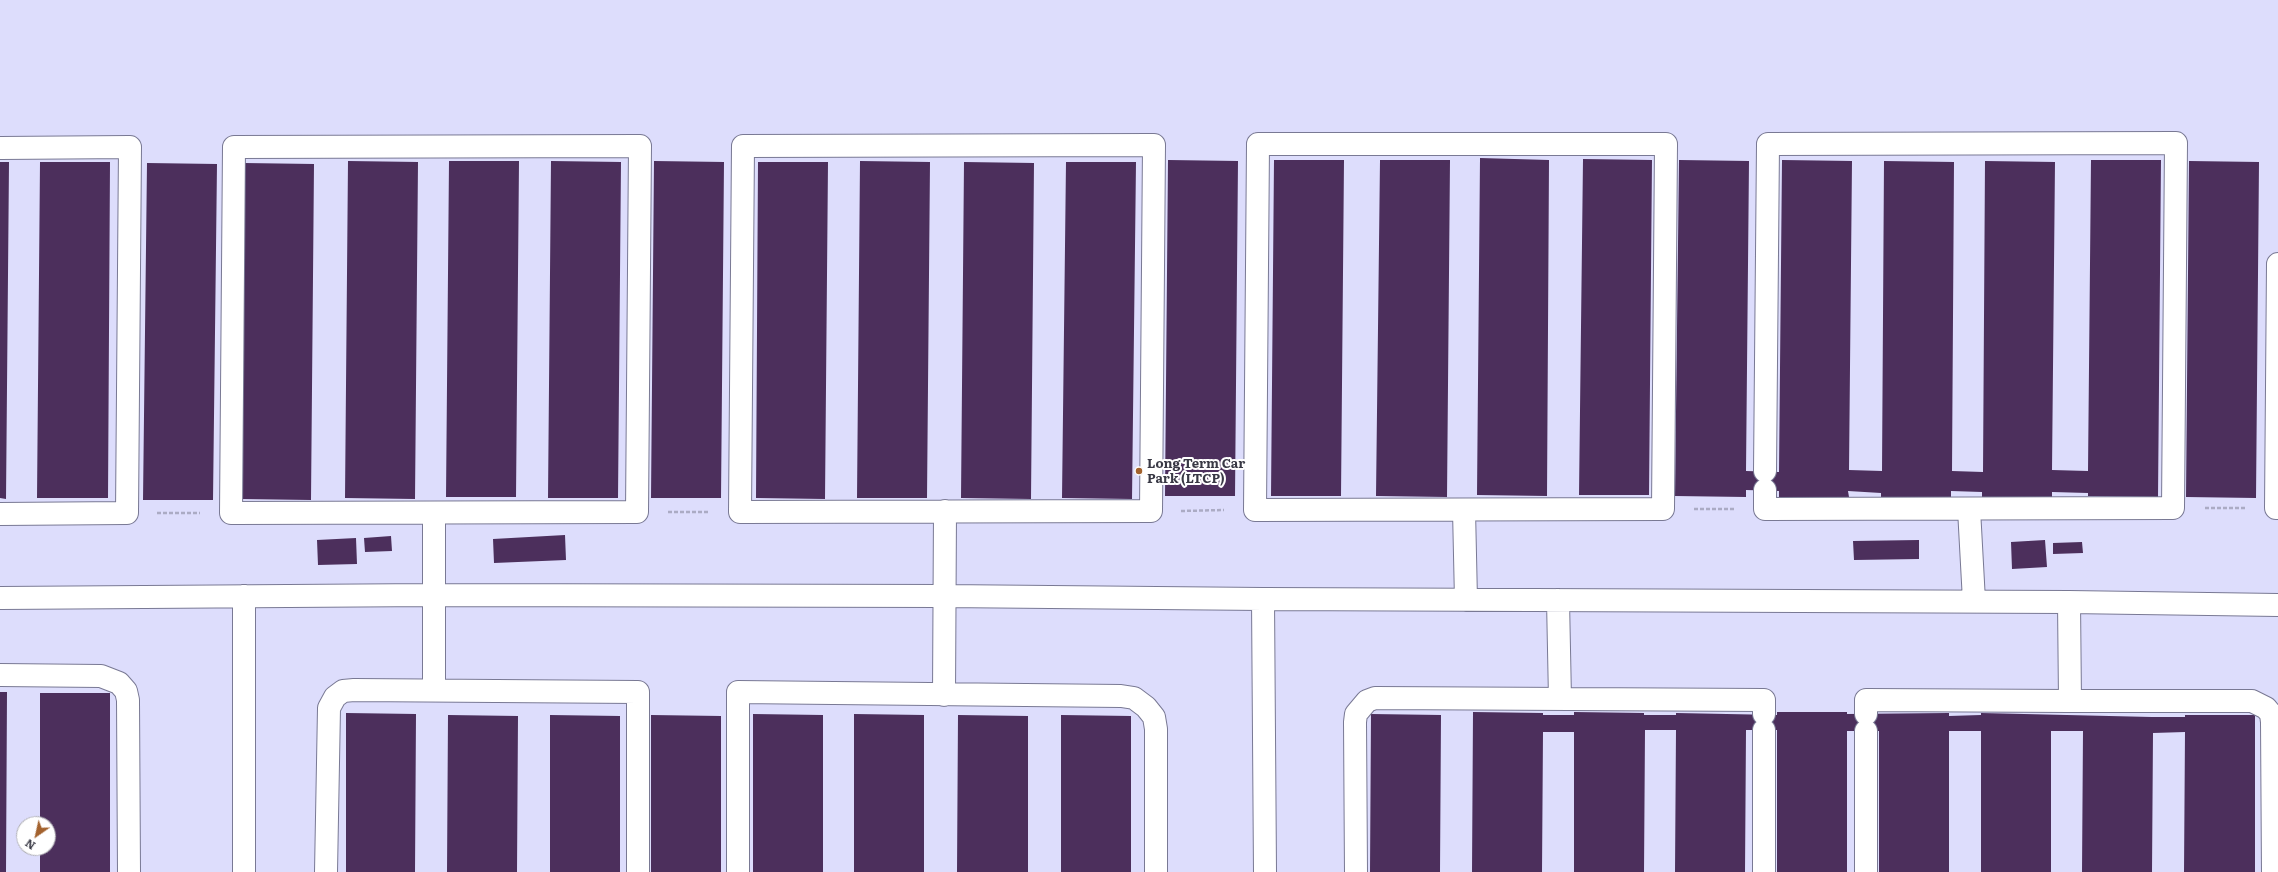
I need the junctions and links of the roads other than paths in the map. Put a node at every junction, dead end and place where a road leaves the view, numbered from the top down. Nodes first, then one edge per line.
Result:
1 (0, 148) edge
2 (2278, 264) edge
3 (2277, 508) edge
4 (1969, 509) junction
5 (1464, 510) junction
6 (945, 511) junction
7 (434, 513) junction
8 (0, 514) edge
9 (432, 595) junction
10 (244, 596) junction
11 (944, 596) junction
12 (0, 598) edge
13 (1263, 599) junction
14 (1466, 600) junction
15 (1558, 600) junction
16 (1974, 602) junction
17 (2069, 602) junction
18 (2278, 605) edge
19 (0, 675) edge
20 (434, 690) junction
21 (944, 694) junction
22 (1560, 699) junction
23 (2070, 701) junction
24 (129, 872) edge
25 (244, 872) edge
26 (326, 872) edge
27 (638, 872) edge
28 (738, 872) edge
29 (1156, 872) edge
30 (1265, 872) edge
31 (1356, 872) edge
32 (1764, 872) edge
33 (1866, 872) edge
34 (2273, 872) edge

1 - 8 lane
2 - 3 lane
4 - 4 lane
4 - 16 lane
5 - 5 lane
5 - 14 lane
6 - 6 lane
6 - 11 lane
7 - 7 lane
7 - 9 lane
9 - 10 lane
9 - 11 lane
9 - 20 lane
10 - 12 lane
10 - 25 lane
11 - 13 lane
11 - 21 lane
13 - 14 lane
13 - 30 lane
14 - 15 lane
15 - 16 lane
15 - 22 lane
16 - 17 lane
17 - 18 lane
17 - 23 lane
19 - 24 lane
20 - 26 lane
20 - 27 lane
21 - 28 lane
21 - 29 lane
22 - 31 lane
22 - 32 lane
23 - 33 lane
23 - 34 lane

